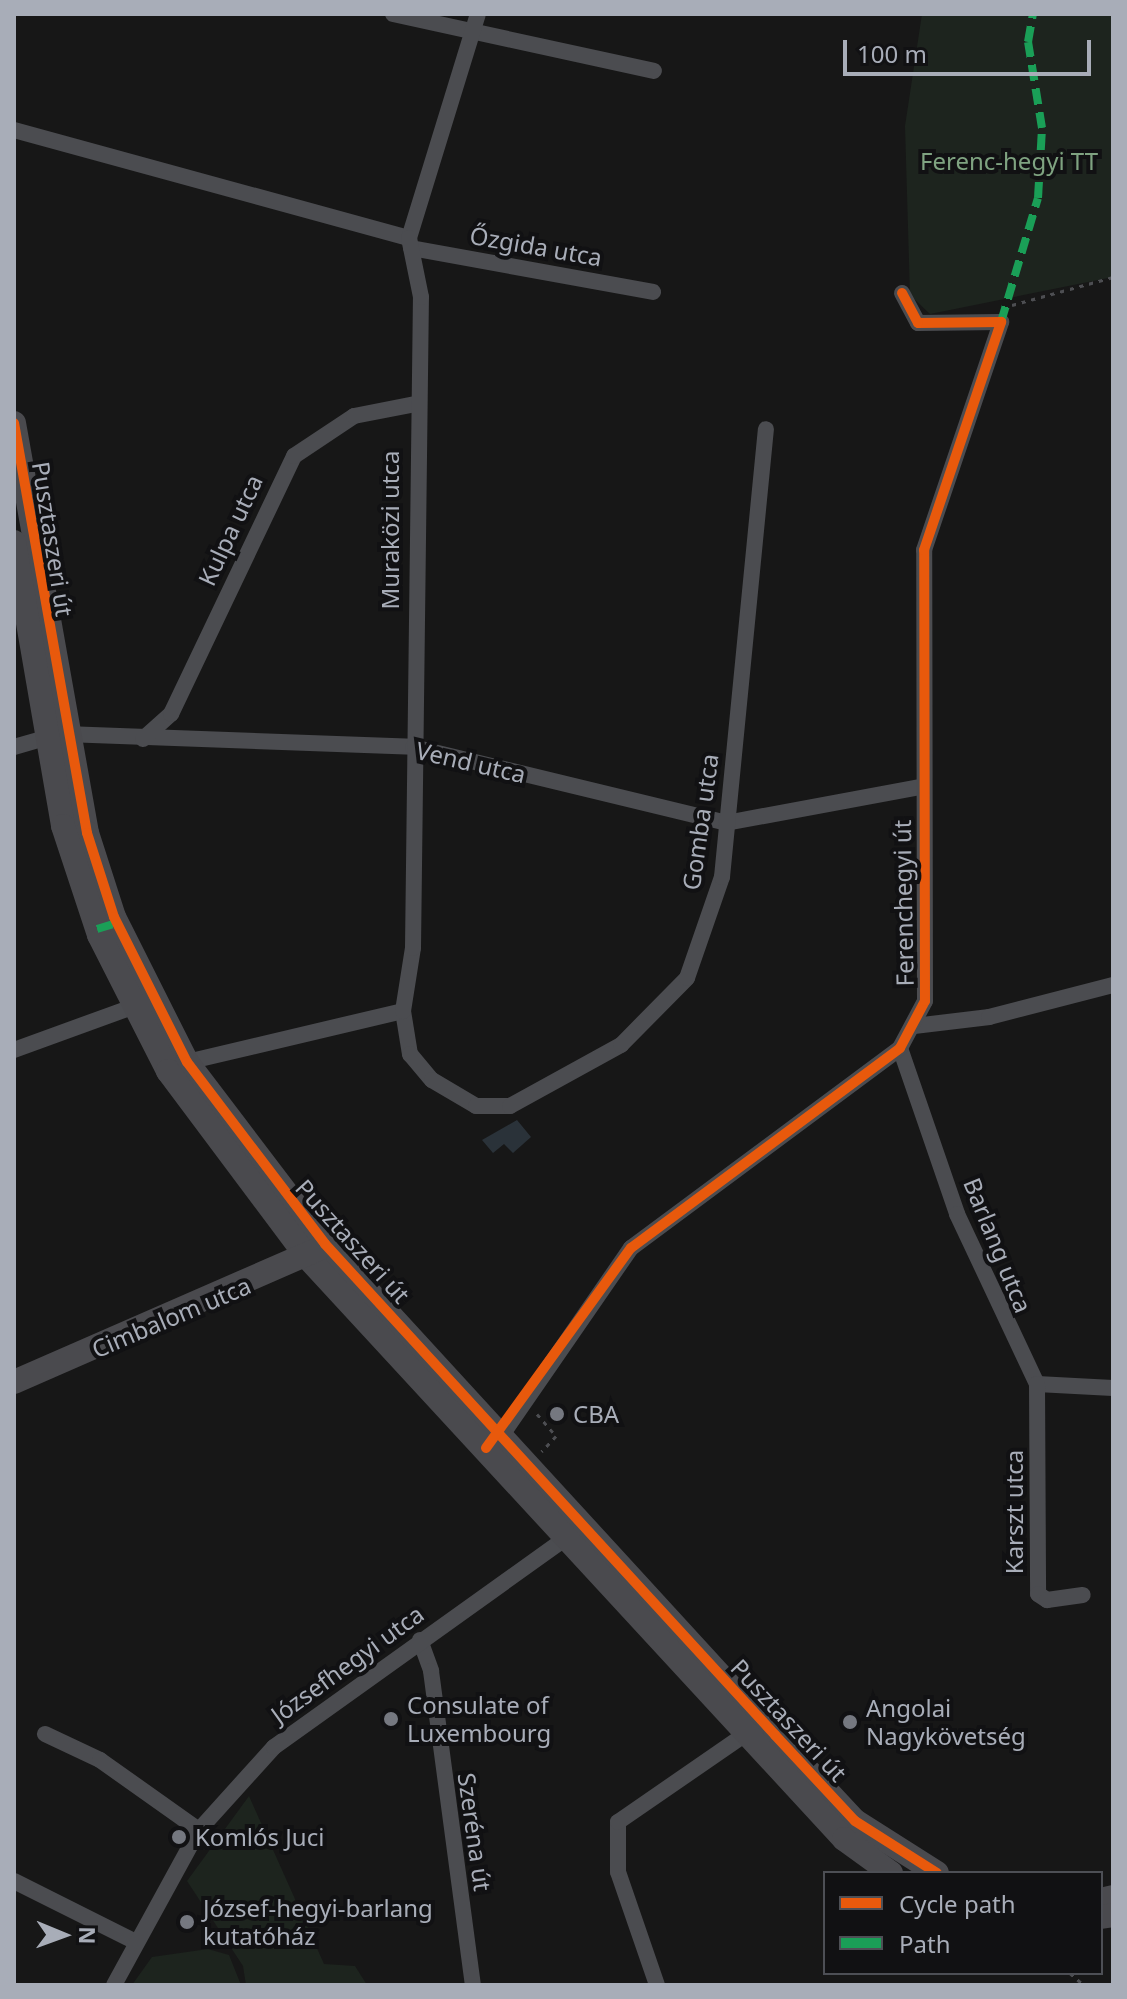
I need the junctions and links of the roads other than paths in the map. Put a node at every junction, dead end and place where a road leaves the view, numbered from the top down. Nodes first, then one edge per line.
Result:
1 (393, 14) edge
2 (478, 14) edge
3 (473, 32) junction
4 (654, 71) dead end
5 (14, 130) edge
6 (410, 243) junction
7 (653, 292) dead end
8 (902, 293) dead end
9 (415, 404) junction
10 (14, 423) edge
11 (766, 429) dead end
12 (14, 542) edge
13 (55, 736) junction
14 (143, 739) junction
15 (14, 747) edge
16 (413, 747) junction
17 (921, 787) junction
18 (726, 823) junction
19 (1113, 985) edge
20 (132, 1007) junction
21 (403, 1011) junction
22 (914, 1026) junction
23 (900, 1048) junction
24 (14, 1050) edge
25 (187, 1062) junction
26 (316, 1251) junction
27 (14, 1382) edge
28 (1037, 1384) junction
29 (1113, 1388) edge
30 (495, 1440) junction
31 (575, 1531) junction
32 (1083, 1595) dead end
33 (420, 1640) junction
34 (754, 1727) junction
35 (45, 1734) dead end
36 (199, 1830) junction
37 (888, 1871) edge
38 (934, 1871) edge
39 (14, 1881) edge
40 (136, 1942) junction
41 (114, 1985) edge
42 (473, 1985) edge
43 (657, 1985) edge

1 - 3 street
2 - 3 street
3 - 4 street
3 - 6 street
5 - 6 street
6 - 7 street, Őzgida utca
6 - 9 street, Muraközi utca
8 - 17 street, Ferenchegyi út
9 - 14 street, Kulpa utca
9 - 16 street, Muraközi utca
10 - 13 street, Pusztaszeri út
11 - 18 street, Gomba utca
12 - 13 street, Pusztaszeri út
13 - 14 street, Vend utca
13 - 15 street, Vend utca
13 - 20 street, Pusztaszeri út
13 - 25 street, Pusztaszeri út
14 - 16 street, Vend utca
16 - 18 street, Vend utca
16 - 21 street, Muraközi utca
17 - 18 street, Vend utca
17 - 22 street, Ferenchegyi út
18 - 21 street, Gomba utca
19 - 22 street
20 - 24 street
20 - 26 street, Pusztaszeri út
21 - 25 street
22 - 23 street, Ferenchegyi út
23 - 28 street, Barlang utca
23 - 30 street, Ferenchegyi út
25 - 26 street, Pusztaszeri út
26 - 27 street, Cimbalom utca
26 - 30 street, Pusztaszeri út
28 - 29 street
28 - 32 street, Karszt utca
30 - 31 street, Pusztaszeri út
31 - 33 street, Józsefhegyi utca
31 - 34 street, Pusztaszeri út
33 - 36 street, Józsefhegyi utca
33 - 42 street, Szeréna út
34 - 37 street, Pusztaszeri út
34 - 38 street, Pusztaszeri út
34 - 43 street
35 - 36 street
36 - 40 street, Józsefhegyi utca
39 - 40 street
40 - 41 street, Józsefhegyi utca

